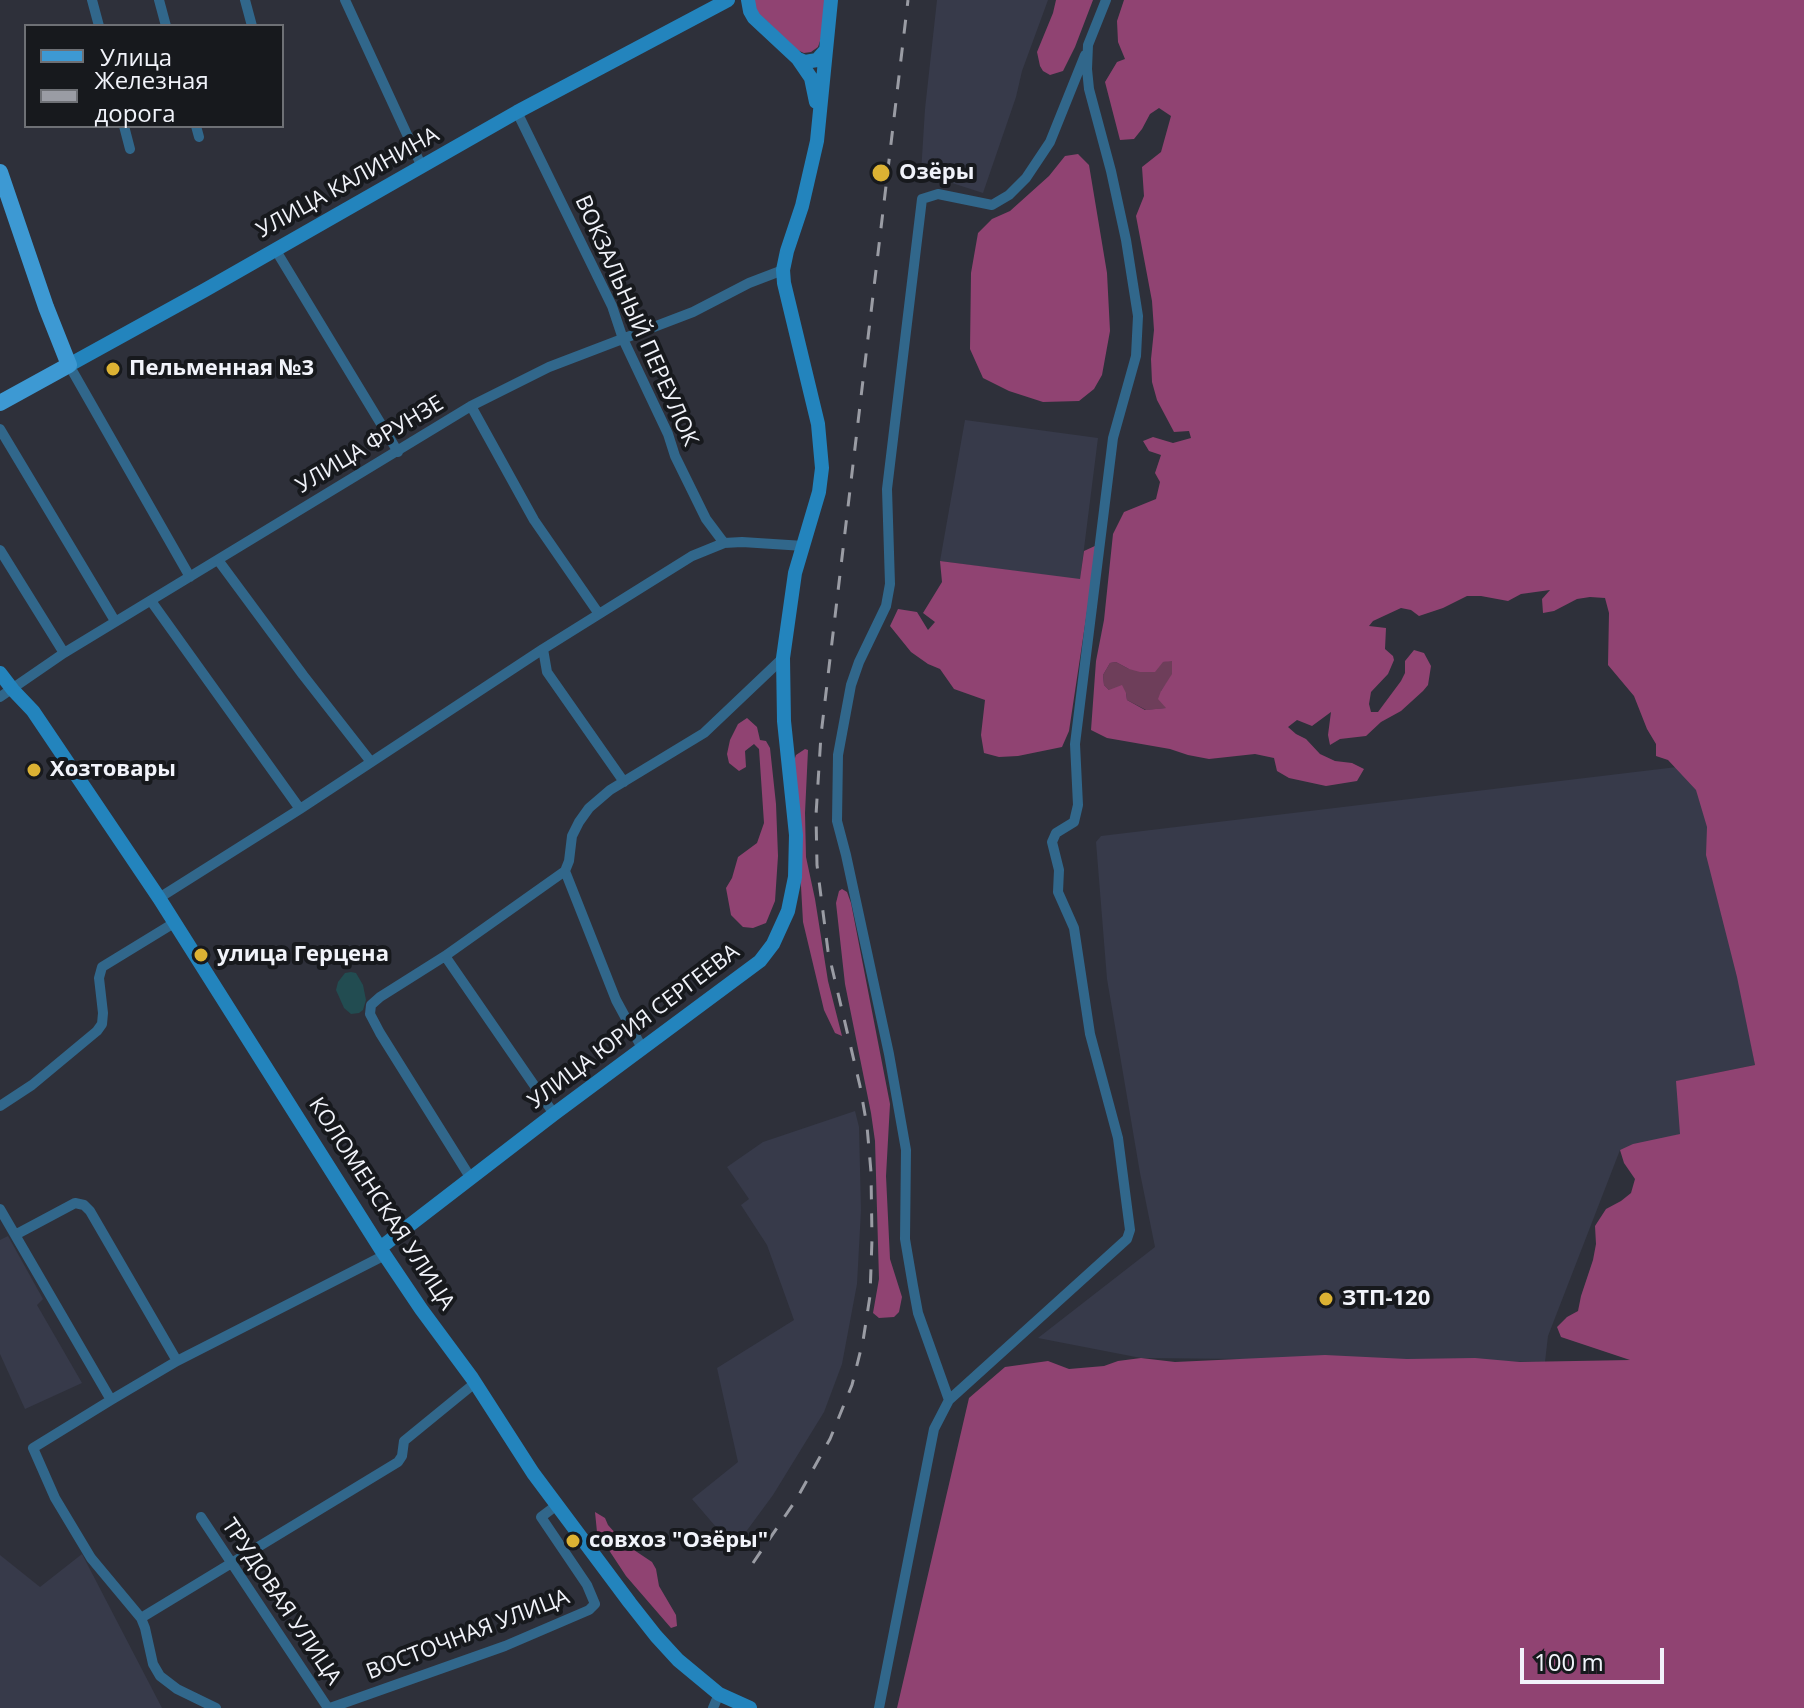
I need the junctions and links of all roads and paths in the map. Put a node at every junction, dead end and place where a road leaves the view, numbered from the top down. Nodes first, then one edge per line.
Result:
1 (92, 0) edge
2 (159, 0) edge
3 (245, 0) edge
4 (345, 0) edge
5 (748, 0) edge
6 (831, 0) edge
7 (1106, 0) edge
8 (724, 2) edge
9 (754, 18) junction
10 (98, 24) edge
11 (165, 24) edge
12 (251, 24) edge
13 (1088, 45) junction
14 (825, 51) junction
15 (798, 59) junction
16 (517, 112) junction
17 (820, 118) junction
18 (125, 128) edge
19 (130, 149) dead end
20 (422, 167) junction
21 (0, 172) edge
22 (275, 249) junction
23 (783, 270) junction
24 (623, 339) junction
25 (69, 365) junction
26 (0, 403) edge
27 (471, 406) junction
28 (0, 429) edge
29 (398, 452) junction
30 (724, 543) junction
31 (804, 546) junction
32 (0, 550) edge
33 (218, 560) junction
34 (190, 577) junction
35 (151, 601) junction
36 (599, 614) junction
37 (115, 621) junction
38 (543, 649) junction
39 (64, 653) junction
40 (783, 658) junction
41 (0, 673) edge
42 (6, 693) edge
43 (371, 762) junction
44 (624, 782) junction
45 (300, 809) junction
46 (565, 871) junction
47 (159, 898) junction
48 (174, 923) junction
49 (445, 956) junction
50 (642, 1048) junction
51 (0, 1106) edge
52 (554, 1114) junction
53 (470, 1177) junction
54 (0, 1209) edge
55 (15, 1235) junction
56 (383, 1251) junction
57 (177, 1361) junction
58 (475, 1383) junction
59 (111, 1400) junction
60 (949, 1400) junction
61 (557, 1505) junction
62 (201, 1517) dead end
63 (232, 1564) junction
64 (141, 1618) junction
65 (716, 1701) edge
66 (216, 1708) edge
67 (329, 1708) edge
68 (750, 1708) edge
69 (879, 1708) edge

1 - 10 street
2 - 11 street
3 - 12 street
4 - 20 street
5 - 9 street
6 - 14 street, УЛИЦА ЮРИЯ СЕРГЕЕВА
7 - 13 street
8 - 9 street
8 - 16 street, УЛИЦА КАЛИНИНА
9 - 15 street
13 - 60 street
13 - 60 street
14 - 15 street
14 - 17 street, УЛИЦА ЮРИЯ СЕРГЕЕВА
15 - 17 street
16 - 20 street, УЛИЦА КАЛИНИНА
16 - 24 street, ВОКЗАЛЬНЫЙ ПЕРЕУЛОК
17 - 23 street, УЛИЦА ЮРИЯ СЕРГЕЕВА
18 - 19 street
20 - 22 street, УЛИЦА КАЛИНИНА
21 - 25 main road
22 - 25 street, УЛИЦА КАЛИНИНА
22 - 29 street
23 - 24 street, УЛИЦА ФРУНЗЕ
23 - 31 street, УЛИЦА ЮРИЯ СЕРГЕЕВА
24 - 27 street, УЛИЦА ФРУНЗЕ
24 - 30 street, ВОКЗАЛЬНЫЙ ПЕРЕУЛОК
25 - 26 main road, УЛИЦА КАЛИНИНА
25 - 34 street
27 - 29 street, УЛИЦА ФРУНЗЕ
27 - 36 street
28 - 37 street
29 - 33 street, УЛИЦА ФРУНЗЕ
30 - 31 street
30 - 36 street
31 - 40 street, УЛИЦА ЮРИЯ СЕРГЕЕВА
32 - 39 street
33 - 34 street, УЛИЦА ФРУНЗЕ
33 - 43 street
34 - 35 street, УЛИЦА ФРУНЗЕ
35 - 37 street, УЛИЦА ФРУНЗЕ
35 - 45 street
36 - 38 street
37 - 39 street, УЛИЦА ФРУНЗЕ
38 - 43 street
38 - 44 street
39 - 42 street, УЛИЦА ФРУНЗЕ
40 - 44 street
40 - 50 street, УЛИЦА ЮРИЯ СЕРГЕЕВА
41 - 42 street, КОЛОМЕНСКАЯ УЛИЦА
42 - 47 street, КОЛОМЕНСКАЯ УЛИЦА
43 - 45 street
44 - 46 street
45 - 47 street
46 - 49 street
46 - 50 street
47 - 48 street, КОЛОМЕНСКАЯ УЛИЦА
48 - 51 street
48 - 56 street, КОЛОМЕНСКАЯ УЛИЦА
49 - 52 street
49 - 53 street
50 - 52 street, УЛИЦА ЮРИЯ СЕРГЕЕВА
52 - 53 street, УЛИЦА ЮРИЯ СЕРГЕЕВА
53 - 56 street, УЛИЦА ЮРИЯ СЕРГЕЕВА
54 - 55 street
55 - 57 street
55 - 59 street
56 - 57 street, УЛИЦА ЮРИЯ СЕРГЕЕВА
56 - 58 street, КОЛОМЕНСКАЯ УЛИЦА
57 - 59 street, УЛИЦА ЮРИЯ СЕРГЕЕВА
58 - 61 street, КОЛОМЕНСКАЯ УЛИЦА
58 - 63 street
59 - 64 street, УЛИЦА ЮРИЯ СЕРГЕЕВА
60 - 69 street
61 - 65 street, КОЛОМЕНСКАЯ УЛИЦА
61 - 67 street, ВОСТОЧНАЯ УЛИЦА
62 - 63 street, ТРУДОВАЯ УЛИЦА
63 - 64 street
63 - 67 street, ТРУДОВАЯ УЛИЦА
64 - 66 street
65 - 68 street, КОЛОМЕНСКАЯ УЛИЦА

